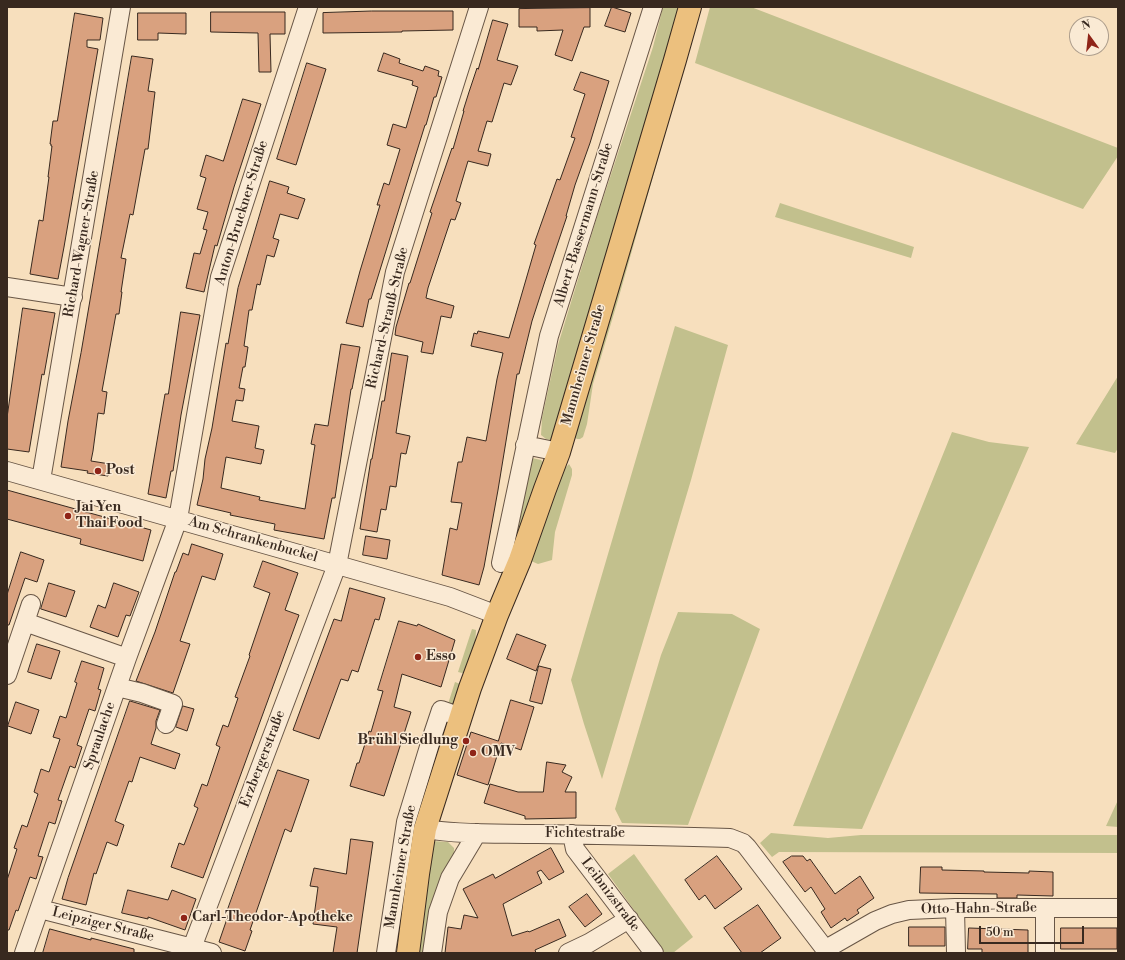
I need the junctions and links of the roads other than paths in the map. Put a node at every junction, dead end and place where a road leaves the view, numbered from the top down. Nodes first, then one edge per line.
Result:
1 (121, 7) edge
2 (308, 7) edge
3 (479, 7) edge
4 (653, 7) edge
5 (690, 7) edge
6 (7, 288) edge
7 (73, 297) junction
8 (525, 445) junction
9 (559, 452) junction
10 (7, 471) edge
11 (41, 480) junction
12 (178, 519) junction
13 (503, 555) dead end
14 (337, 565) junction
15 (31, 604) dead end
16 (497, 615) junction
17 (25, 622) junction
18 (127, 658) junction
19 (7, 675) edge
20 (117, 687) junction
21 (461, 717) junction
22 (166, 724) dead end
23 (425, 830) junction
24 (477, 833) junction
25 (572, 834) junction
26 (955, 908) junction
27 (1045, 908) junction
28 (1118, 908) edge
29 (40, 909) junction
30 (629, 919) junction
31 (191, 950) edge
32 (827, 951) edge
33 (24, 953) edge
34 (212, 953) edge
35 (386, 953) edge
36 (408, 953) edge
37 (432, 953) edge
38 (568, 953) edge
39 (654, 953) edge
40 (956, 953) edge
41 (1045, 953) edge

1 - 7 street, Richard-Wagner-Straße
2 - 12 street, Anton-Bruckner-Straße
3 - 14 street, Richard-Strauß-Straße
4 - 8 street, Albert-Bassermann-Straße
5 - 9 main road, Mannheimer Straße
6 - 7 street
7 - 11 street, Richard-Wagner-Straße
8 - 9 street
8 - 13 street, Albert-Bassermann-Straße
9 - 16 main road, Mannheimer Straße
10 - 11 street, Am Schrankenbuckel
11 - 12 street, Am Schrankenbuckel
12 - 14 street, Am Schrankenbuckel
12 - 18 street, Spraulache
14 - 16 street, Am Schrankenbuckel
14 - 31 street, Erzbergerstraße
15 - 17 street
16 - 21 main road, Mannheimer Straße
17 - 18 street
17 - 19 street
18 - 20 street, Spraulache
20 - 22 street
20 - 29 street, Spraulache
21 - 23 main road, Mannheimer Straße
21 - 35 street, Mannheimer Straße
23 - 24 street, Fichtestraße
23 - 36 main road, Mannheimer Straße
24 - 25 street, Fichtestraße
24 - 37 street
25 - 30 street, Leibnizstraße
25 - 32 street, Fichtestraße
26 - 27 street, Otto-Hahn-Straße
26 - 32 street, Otto-Hahn-Straße
26 - 40 street
27 - 28 street, Otto-Hahn-Straße
27 - 41 street, Otto-Hahn-Straße
29 - 31 street, Leipziger Straße
29 - 33 street, Spraulache
30 - 38 street
30 - 39 street, Leibnizstraße
31 - 34 street, Leipziger Straße

